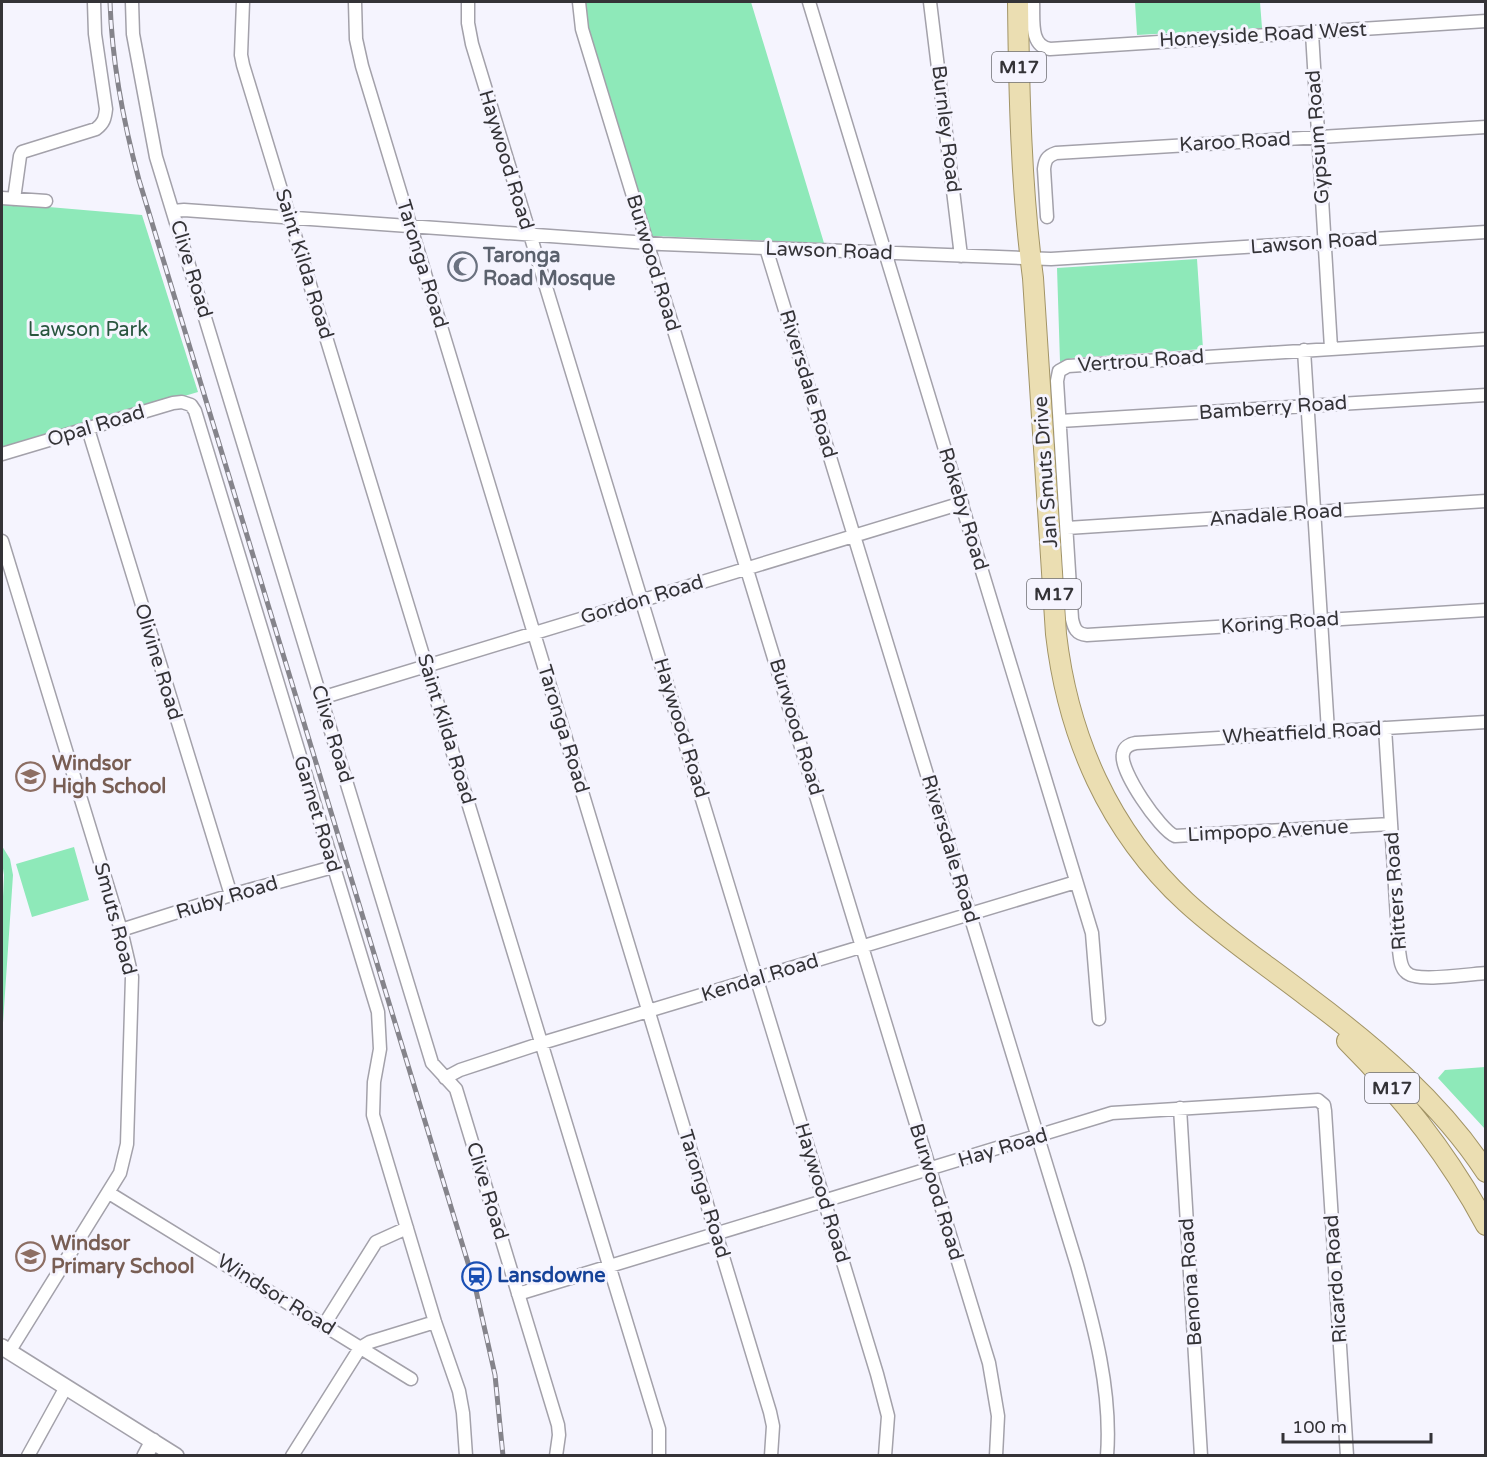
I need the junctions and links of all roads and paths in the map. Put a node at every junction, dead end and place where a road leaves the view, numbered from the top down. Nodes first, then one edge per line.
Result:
1 (94, 2) edge
2 (132, 2) edge
3 (243, 2) edge
4 (355, 2) edge
5 (468, 2) edge
6 (579, 2) edge
7 (809, 2) edge
8 (930, 2) edge
9 (1018, 2) edge
10 (1033, 2) edge
11 (1485, 21) edge
12 (1312, 33) junction
13 (1485, 127) edge
14 (1319, 138) junction
15 (8, 198) edge
16 (46, 201) dead end
17 (173, 210) junction
18 (290, 217) junction
19 (1047, 217) dead end
20 (410, 226) junction
21 (1485, 232) edge
22 (529, 235) junction
23 (1325, 242) junction
24 (647, 243) junction
25 (766, 248) junction
26 (885, 253) junction
27 (961, 256) junction
28 (1030, 259) junction
29 (1485, 339) edge
30 (1331, 348) junction
31 (1304, 350) junction
32 (1485, 395) edge
33 (191, 405) joint
34 (1308, 406) junction
35 (1060, 421) junction
36 (87, 429) junction
37 (2, 454) edge
38 (1485, 501) edge
39 (962, 503) junction
40 (1314, 512) junction
41 (1067, 528) junction
42 (854, 536) junction
43 (2, 541) edge
44 (4, 559) edge
45 (747, 568) junction
46 (641, 600) junction
47 (1485, 610) edge
48 (1321, 620) junction
49 (1076, 631) joint
50 (534, 633) junction
51 (426, 666) junction
52 (321, 698) junction
53 (1485, 722) edge
54 (1385, 728) junction
55 (1328, 731) junction
56 (1123, 753) joint
57 (1391, 824) junction
58 (333, 867) junction
59 (1076, 882) junction
60 (231, 895) junction
61 (970, 915) junction
62 (121, 930) junction
63 (862, 946) junction
64 (1273, 972) junction
65 (1485, 973) edge
66 (758, 980) junction
67 (648, 1012) junction
68 (1099, 1019) dead end
69 (542, 1043) junction
70 (445, 1078) junction
71 (1322, 1103) joint
72 (1180, 1108) junction
73 (1038, 1137) junction
74 (930, 1170) junction
75 (1485, 1172) edge
76 (109, 1193) junction
77 (825, 1201) junction
78 (1485, 1225) edge
79 (407, 1228) junction
80 (717, 1235) junction
81 (609, 1267) junction
82 (519, 1294) junction
83 (435, 1322) junction
84 (324, 1325) junction
85 (360, 1348) junction
86 (5, 1349) edge
87 (411, 1379) dead end
88 (66, 1387) junction
89 (153, 1441) junction
90 (28, 1455) edge
91 (145, 1455) edge
92 (176, 1455) edge
93 (292, 1455) edge
94 (466, 1455) edge
95 (556, 1455) edge
96 (659, 1455) edge
97 (771, 1455) edge
98 (885, 1455) edge
99 (996, 1455) edge
100 (1107, 1455) edge
101 (1201, 1455) edge
102 (1347, 1455) edge

1 - 15 street
2 - 17 street, Clive Road
3 - 18 street, Saint Kilda Road
4 - 20 street, Taronga Road
5 - 22 street, Haywood Road
6 - 24 street, Burwood Road
7 - 26 street, Rokeby Road
8 - 27 street, Burnley Road
9 - 28 main road, Jan Smuts Drive / M17
10 - 12 street, Honeyside Road West
11 - 12 street, Honeyside Road West
12 - 14 street, Gypsum Road
13 - 14 street, Karoo Road
14 - 19 street, Karoo Road
14 - 23 street, Gypsum Road
15 - 16 street
17 - 18 street, Lawson Road
17 - 52 street, Clive Road
18 - 20 street, Lawson Road
18 - 51 street, Saint Kilda Road
20 - 22 street, Lawson Road
20 - 50 street, Taronga Road
21 - 23 street, Lawson Road
22 - 24 street, Lawson Road
22 - 46 street, Haywood Road
23 - 28 street, Lawson Road
23 - 30 street, Gypsum Road
24 - 25 street, Lawson Road
24 - 45 street, Burwood Road
25 - 26 street, Lawson Road
25 - 42 street, Riversdale Road
26 - 27 street, Lawson Road
26 - 39 street, Rokeby Road
27 - 28 street, Lawson Road
28 - 64 main road, Jan Smuts Drive / M17
29 - 30 street, Vertrou Road
30 - 31 street, Vertrou Road
31 - 34 street
31 - 35 street, Vertrou Road
32 - 34 street, Bamberry Road
33 - 36 street, Opal Road
33 - 58 street, Garnet Road
34 - 35 street, Bamberry Road
34 - 40 street
35 - 41 street, Vertrou Road
36 - 37 street, Opal Road
36 - 60 street, Olivine Road
38 - 40 street, Anadale Road
39 - 42 street, Gordon Road
39 - 59 street, Rokeby Road
40 - 41 street, Anadale Road
40 - 48 street
41 - 49 street, Vertrou Road
42 - 45 street, Gordon Road
42 - 61 street, Riversdale Road
43 - 44 street, Smuts Road
44 - 62 street, Smuts Road
45 - 46 street, Gordon Road
45 - 63 street, Burwood Road
46 - 50 street, Gordon Road
46 - 66 street, Haywood Road
47 - 48 street, Koring Road
48 - 49 street, Koring Road
48 - 55 street
50 - 51 street, Gordon Road
50 - 67 street, Taronga Road
51 - 52 street, Gordon Road
51 - 69 street, Saint Kilda Road
52 - 70 street, Clive Road
53 - 54 street, Wheatfield Road
54 - 55 street, Wheatfield Road
54 - 57 street, Ritters Road
55 - 56 street, Wheatfield Road
56 - 57 street, Limpopo Avenue
57 - 65 street, Ritters Road
58 - 60 street, Ruby Road
58 - 79 street, Garnet Road
59 - 61 street, Kendal Road
59 - 68 street, Rokeby Road
60 - 62 street, Ruby Road
61 - 63 street, Kendal Road
61 - 73 street, Riversdale Road
62 - 76 street, Smuts Road
63 - 66 street, Kendal Road
63 - 74 street, Burwood Road
64 - 75 main road, Jan Smuts Drive / M17
64 - 78 main road, Jan Smuts Drive / M17
66 - 67 street, Kendal Road
66 - 77 street, Haywood Road
67 - 69 street, Kendal Road
67 - 80 street, Taronga Road
69 - 70 street, Kendal Road
69 - 81 street, Saint Kilda Road
70 - 82 street, Clive Road
71 - 72 street, Hay Road
71 - 102 street, Ricardo Road
72 - 73 street, Hay Road
72 - 101 street, Benona Road
73 - 74 street, Hay Road
73 - 100 street, Riversdale Road
74 - 77 street, Hay Road
74 - 99 street, Burwood Road
76 - 84 street, Windsor Road
76 - 86 street, Smuts Road
77 - 80 street, Hay Road
77 - 98 street, Haywood Road
79 - 83 street, Garnet Road
79 - 84 street
80 - 81 street, Hay Road
80 - 97 street, Taronga Road
81 - 82 street, Hay Road
81 - 96 street, Saint Kilda Road
82 - 95 street, Clive Road
83 - 85 street
83 - 94 street, Garnet Road
84 - 85 street, Windsor Road
85 - 87 street, Windsor Road
85 - 93 street
86 - 88 street
88 - 89 street
88 - 90 street
89 - 91 street
89 - 92 street

